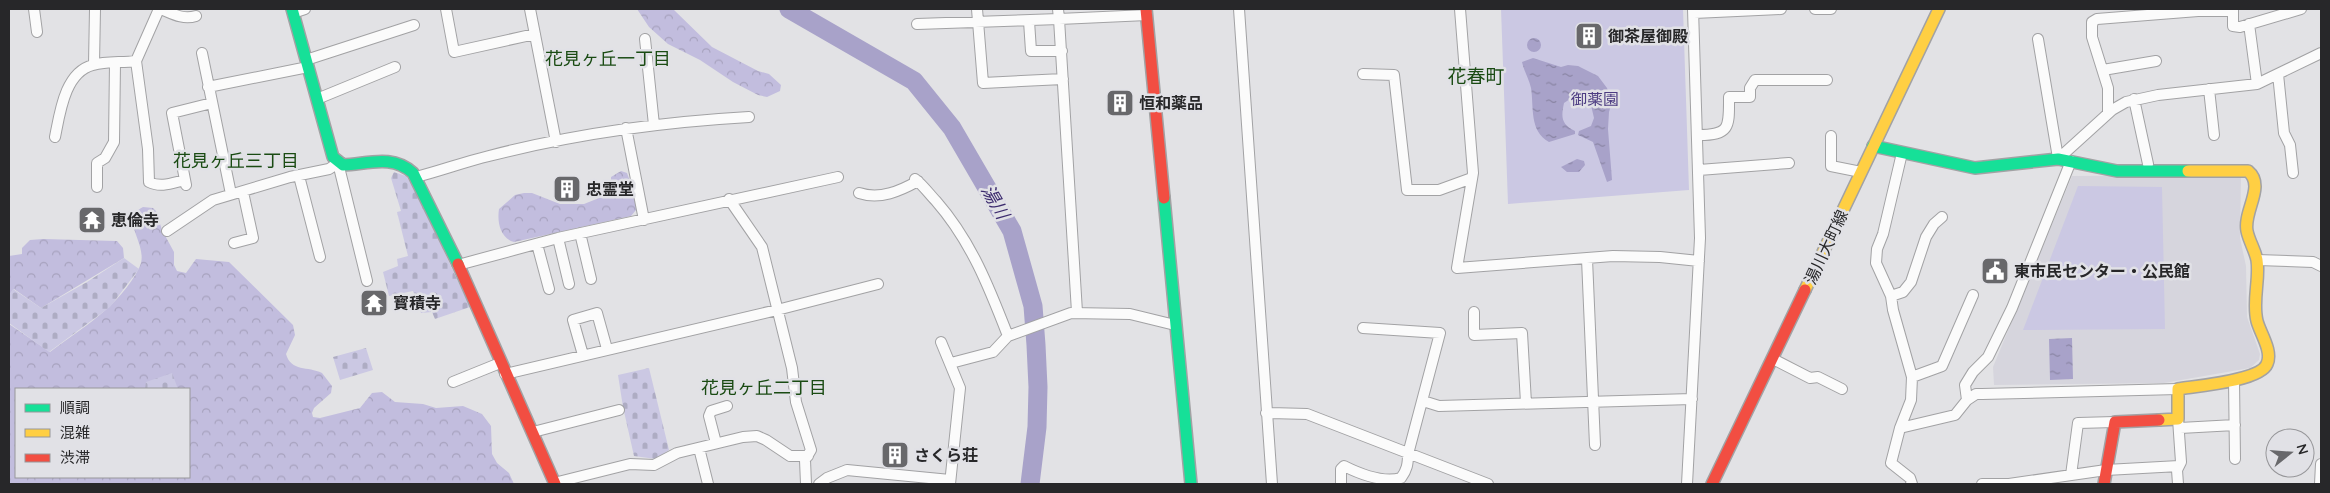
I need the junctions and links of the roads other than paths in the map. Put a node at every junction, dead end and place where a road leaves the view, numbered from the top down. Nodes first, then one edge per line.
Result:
1 (34, 9) edge
2 (95, 9) edge
3 (160, 9) edge
4 (306, 9) edge
5 (446, 9) edge
6 (530, 9) edge
7 (977, 9) edge
8 (1239, 9) edge
9 (1460, 9) edge
10 (1744, 9) edge
11 (1781, 9) edge
12 (1814, 9) edge
13 (1831, 9) edge
14 (1936, 9) edge
15 (2301, 9) edge
16 (2234, 10) edge
17 (292, 11) edge
18 (1694, 11) edge
19 (1147, 12) edge
20 (1059, 14) edge
21 (196, 16) dead end
22 (1029, 21) junction
23 (978, 22) junction
24 (916, 24) dead end
25 (2249, 24) junction
26 (414, 25) dead end
27 (37, 32) dead end
28 (535, 34) junction
29 (645, 39) dead end
30 (2038, 39) dead end
31 (1062, 51) junction
32 (202, 53) dead end
33 (2321, 53) edge
34 (136, 61) junction
35 (2156, 61) dead end
36 (94, 64) junction
37 (114, 64) junction
38 (307, 64) junction
39 (395, 67) dead end
40 (2103, 70) junction
41 (1363, 74) dead end
42 (2278, 74) junction
43 (1063, 79) junction
44 (1827, 80) dead end
45 (2257, 84) junction
46 (208, 86) junction
47 (2209, 89) junction
48 (317, 99) junction
49 (2134, 99) junction
50 (212, 103) junction
51 (2108, 113) junction
52 (749, 117) dead end
53 (654, 124) junction
54 (626, 128) junction
55 (1698, 135) junction
56 (2214, 135) dead end
57 (1831, 136) dead end
58 (55, 137) dead end
59 (556, 142) junction
60 (1873, 146) junction
61 (1902, 153) junction
62 (2063, 159) junction
63 (338, 163) junction
64 (1789, 164) dead end
65 (2148, 164) dead end
66 (1699, 170) junction
67 (1862, 172) junction
68 (2293, 173) dead end
69 (299, 176) junction
70 (416, 177) junction
71 (838, 177) dead end
72 (1472, 178) junction
73 (97, 187) dead end
74 (243, 192) junction
75 (859, 193) dead end
76 (231, 194) junction
77 (729, 199) junction
78 (1942, 217) dead end
79 (644, 220) junction
80 (167, 231) dead end
81 (580, 233) junction
82 (558, 238) junction
83 (234, 243) dead end
84 (537, 244) junction
85 (320, 257) dead end
86 (1587, 259) junction
87 (2257, 260) junction
88 (1699, 261) junction
89 (458, 265) junction
90 (2321, 266) edge
91 (591, 279) dead end
92 (367, 281) dead end
93 (569, 284) dead end
94 (878, 284) dead end
95 (548, 289) dead end
96 (1973, 295) dead end
97 (1891, 296) junction
98 (777, 310) junction
99 (1074, 312) junction
100 (1474, 312) dead end
101 (1175, 325) junction
102 (1363, 328) dead end
103 (1008, 336) junction
104 (941, 342) dead end
105 (607, 349) junction
106 (583, 355) junction
107 (1773, 359) junction
108 (500, 362) junction
109 (951, 363) junction
110 (505, 374) junction
111 (1912, 377) junction
112 (2234, 380) junction
113 (453, 382) dead end
114 (1842, 389) dead end
115 (2178, 389) junction
116 (1692, 399) junction
117 (1967, 400) junction
118 (1423, 401) junction
119 (1594, 401) junction
120 (1526, 403) junction
121 (727, 406) dead end
122 (619, 410) dead end
123 (1266, 413) junction
124 (2115, 422) junction
125 (2179, 424) junction
126 (2235, 425) junction
127 (1900, 428) junction
128 (532, 432) junction
129 (716, 443) junction
130 (1595, 445) dead end
131 (700, 448) junction
132 (1408, 454) junction
133 (808, 456) junction
134 (2235, 459) dead end
135 (2321, 464) edge
136 (2179, 466) junction
137 (2106, 470) junction
138 (2071, 475) junction
139 (1405, 480) edge
140 (950, 482) edge
141 (554, 483) edge
142 (708, 484) edge
143 (806, 484) edge
144 (819, 484) edge
145 (1190, 484) edge
146 (1272, 484) edge
147 (1341, 484) edge
148 (1488, 484) edge
149 (1687, 484) edge
150 (1712, 484) edge
151 (1912, 484) edge
152 (1982, 484) edge
153 (2018, 484) edge
154 (2104, 484) edge
155 (2178, 484) edge
156 (2320, 484) edge

1 - 27 street
2 - 36 street
3 - 21 street
3 - 34 street
4 - 17 street
5 - 28 street
6 - 28 street
7 - 23 street
8 - 123 street
9 - 72 street
10 - 11 street
10 - 18 street
12 - 13 street
14 - 60 street, 湯川大町線
15 - 25 street
16 - 25 street
16 - 40 street
17 - 38 street
18 - 55 street
19 - 20 street
19 - 101 street
20 - 22 street
20 - 31 street
22 - 23 street
22 - 31 street
23 - 24 street
23 - 43 street
25 - 45 street
26 - 38 street
28 - 59 street
29 - 53 street
30 - 62 street
31 - 43 street
32 - 46 street
33 - 42 street
34 - 37 street
34 - 50 street
35 - 40 street
36 - 37 street
36 - 58 street
37 - 73 street
38 - 46 street
38 - 48 street
39 - 48 street
40 - 51 street
41 - 72 street
42 - 45 street
42 - 68 street
43 - 99 street
44 - 55 street
45 - 47 street
46 - 50 street
47 - 49 street
47 - 56 street
48 - 63 street
49 - 51 street
49 - 65 street
50 - 76 street
51 - 62 street
52 - 53 street
53 - 54 street
54 - 59 street
54 - 79 street
55 - 66 street
57 - 67 street
59 - 70 street
60 - 61 street
60 - 67 street, 湯川大町線
61 - 62 street
61 - 97 street
62 - 87 street
62 - 117 street
63 - 69 street
63 - 70 street
63 - 92 street
64 - 66 street
66 - 88 street
67 - 107 street, 湯川大町線
69 - 74 street
69 - 85 street
70 - 89 street
71 - 77 street
72 - 86 street
74 - 76 street
74 - 83 street
75 - 103 street
76 - 80 street
77 - 79 street
77 - 98 street
78 - 97 street
79 - 81 street
81 - 82 street
81 - 91 street
82 - 84 street
82 - 93 street
84 - 89 street
84 - 95 street
86 - 88 street
86 - 119 street
87 - 90 street
87 - 112 street
88 - 116 street
89 - 108 street
94 - 98 street
96 - 111 street
97 - 111 street
98 - 105 street
98 - 133 street
99 - 101 street
99 - 103 street
100 - 120 street
101 - 145 street
102 - 118 street
103 - 109 street
104 - 109 street
105 - 106 street
105 - 106 street
106 - 110 street
107 - 114 street
107 - 150 street, 湯川大町線
108 - 110 street
108 - 113 street
109 - 140 street
110 - 128 street
111 - 127 street
112 - 115 street
112 - 126 street
115 - 117 street
115 - 125 street
116 - 119 street
116 - 149 street
117 - 127 street
118 - 120 street
118 - 132 street
119 - 120 street
119 - 130 street
121 - 129 street
122 - 128 street
123 - 132 street
123 - 146 street
124 - 125 street
124 - 137 street
124 - 138 street
125 - 126 street
125 - 136 street
126 - 134 street
127 - 151 street
128 - 141 street
129 - 131 street
129 - 133 street
131 - 141 street
131 - 142 street
132 - 139 street
132 - 148 street
133 - 143 street
135 - 156 street
136 - 137 street
136 - 155 street
137 - 138 street
137 - 154 street
138 - 153 street
139 - 147 street
140 - 144 street
152 - 153 street

